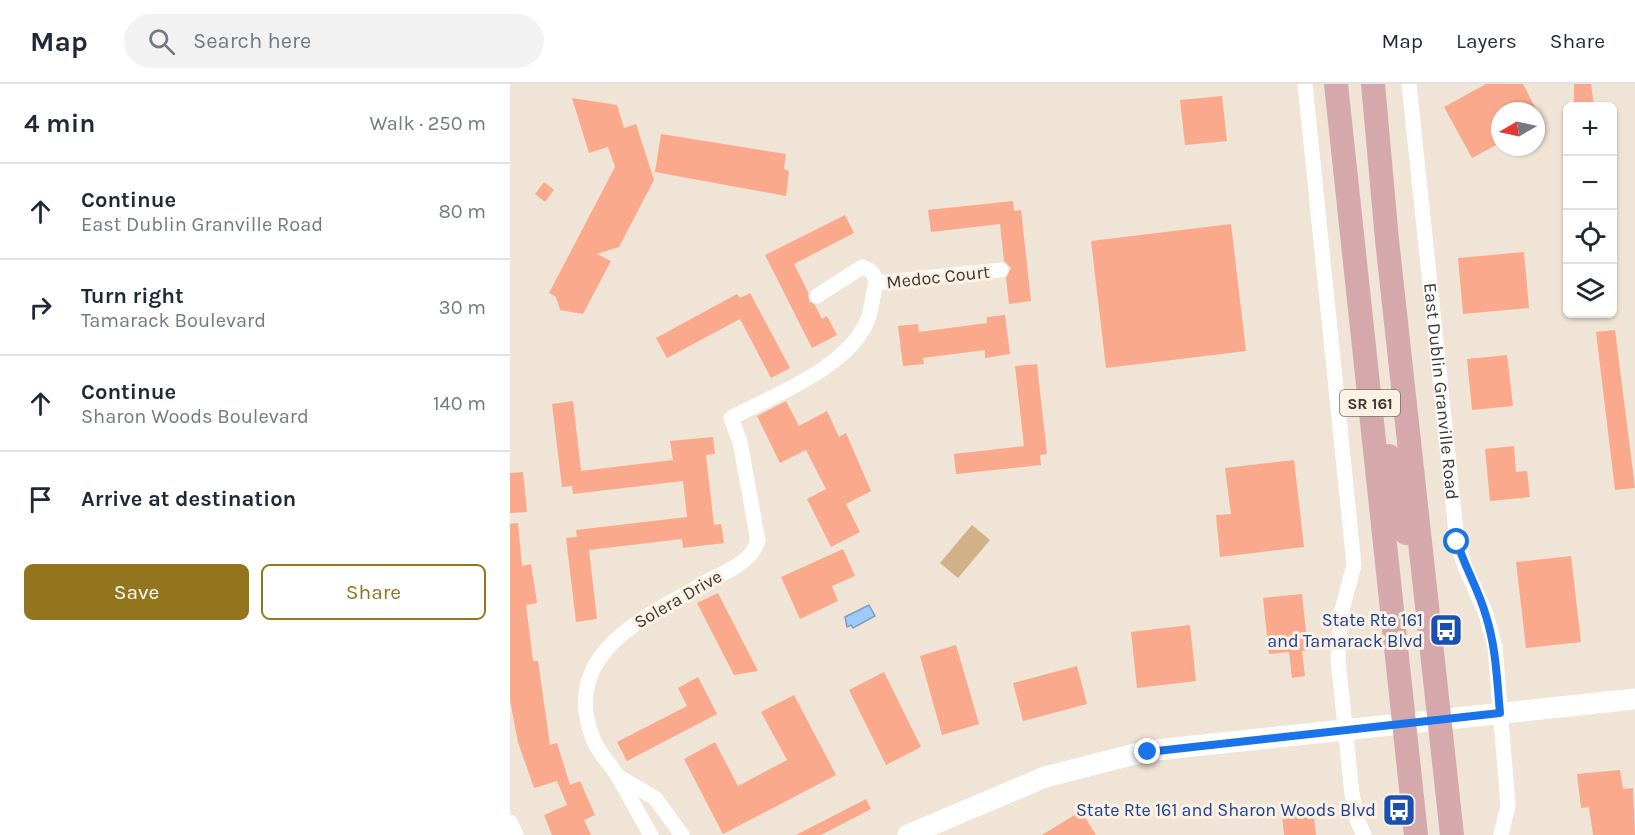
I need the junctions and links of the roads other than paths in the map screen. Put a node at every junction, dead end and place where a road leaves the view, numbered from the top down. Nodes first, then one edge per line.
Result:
1 (1305, 84) edge
2 (1336, 84) edge
3 (1409, 84) edge
4 (1373, 87) edge
5 (1001, 270) dead end
6 (876, 283) junction
7 (817, 296) dead end
8 (1365, 361) junction
9 (1635, 699) edge
10 (1500, 713) junction
11 (1440, 718) junction
12 (1405, 722) junction
13 (1346, 730) junction
14 (617, 775) junction
15 (510, 822) edge
16 (516, 835) edge
17 (651, 835) edge
18 (682, 835) edge
19 (908, 835) edge
20 (1364, 835) edge
21 (1416, 835) edge
22 (1452, 835) edge
23 (1501, 835) edge

1 - 13 street
2 - 8 main road, SR 161
3 - 10 street, East Dublin Granville Road
4 - 11 main road, East Dublin Granville Road / SR 161
5 - 6 street, Medoc Court
6 - 7 street
6 - 14 street, Solera Drive
8 - 11 main road
8 - 12 main road, SR 161
9 - 10 street
10 - 11 street
10 - 23 street, East Dublin Granville Road
11 - 12 street
11 - 22 main road, East Dublin Granville Road / SR 161
12 - 13 street
12 - 21 main road, SR 161
13 - 19 street
13 - 20 street
14 - 17 street, Solera Drive
14 - 18 street, Solera Drive
15 - 16 street

